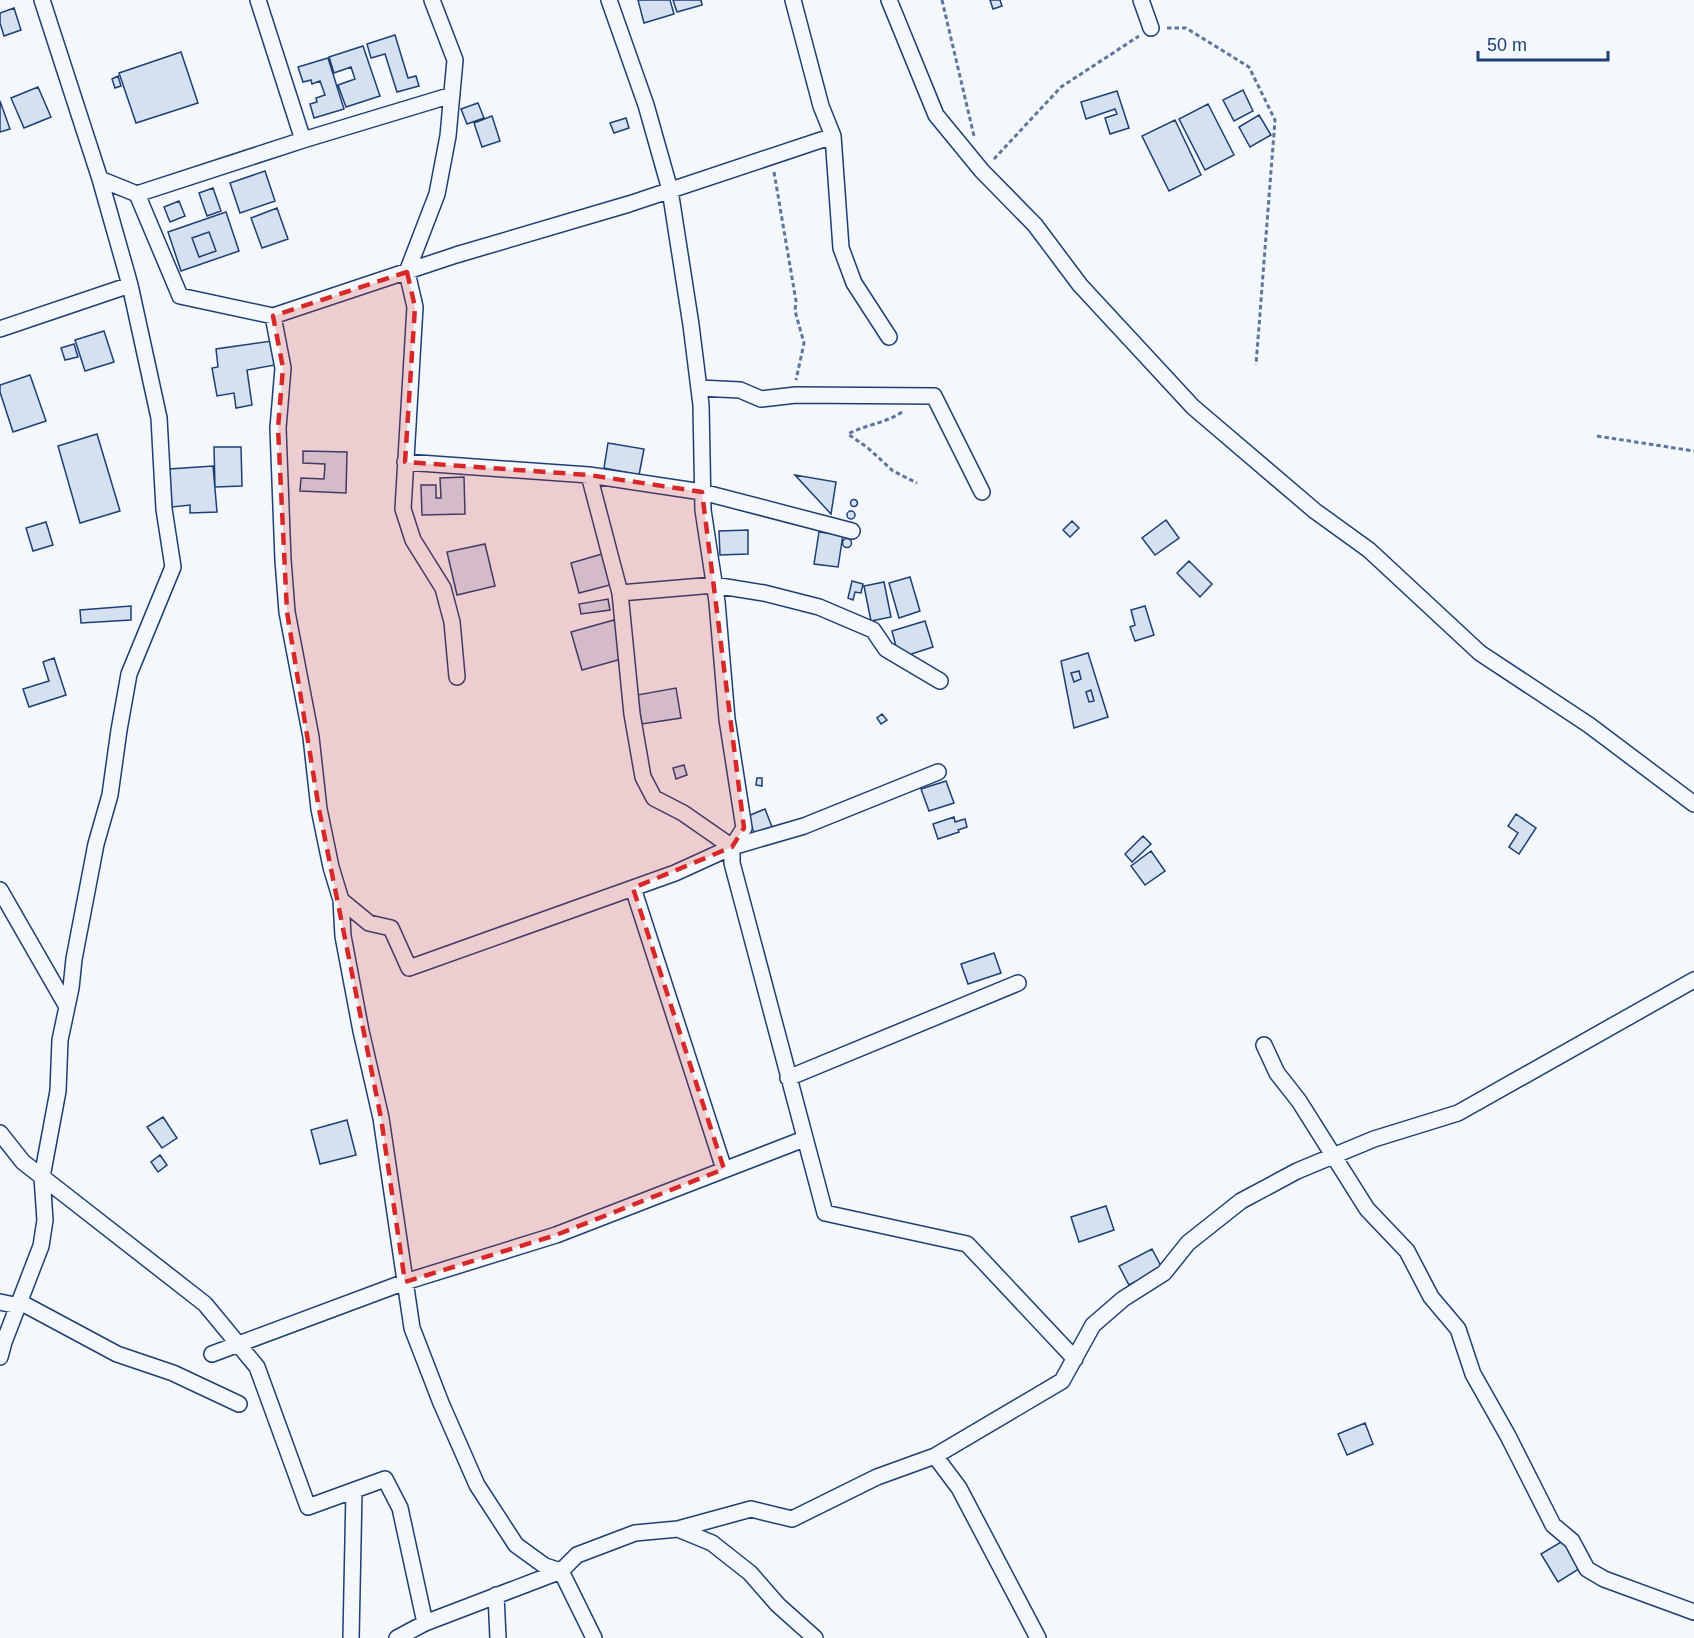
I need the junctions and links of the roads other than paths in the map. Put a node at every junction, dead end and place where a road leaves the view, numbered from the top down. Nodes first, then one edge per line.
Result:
1 (42, 0) edge
2 (258, 0) edge
3 (432, 0) edge
4 (609, 0) edge
5 (793, 0) edge
6 (889, 0) edge
7 (1141, 0) edge
8 (1151, 28) road end
9 (452, 95) junction
10 (833, 136) junction
11 (303, 140) junction
12 (100, 179) junction
13 (670, 190) junction
14 (137, 194) junction
15 (406, 272) junction
16 (130, 285) junction
17 (273, 316) junction
18 (0, 329) edge
19 (889, 337) dead end
20 (699, 388) junction
21 (405, 462) junction
22 (589, 475) junction
23 (702, 492) junction
24 (982, 492) dead end
25 (852, 531) dead end
26 (714, 585) junction
27 (620, 593) junction
28 (457, 677) dead end
29 (940, 681) dead end
30 (938, 772) dead end
31 (1694, 804) edge
32 (732, 848) junction
33 (633, 888) junction
34 (0, 890) edge
35 (340, 900) junction
36 (1694, 980) edge
37 (1018, 983) dead end
38 (66, 1005) junction
39 (1264, 1045) dead end
40 (788, 1078) junction
41 (1, 1139) edge
42 (804, 1139) junction
43 (1334, 1155) junction
44 (724, 1169) junction
45 (42, 1177) junction
46 (405, 1282) junction
47 (0, 1302) edge
48 (19, 1304) junction
49 (212, 1354) dead end
50 (0, 1357) edge
51 (1075, 1359) junction
52 (239, 1404) dead end
53 (934, 1456) junction
54 (354, 1491) junction
55 (678, 1529) junction
56 (561, 1571) junction
57 (496, 1595) junction
58 (1694, 1612) edge
59 (425, 1623) junction
60 (351, 1638) edge
61 (397, 1638) edge
62 (498, 1638) edge
63 (594, 1638) edge
64 (815, 1638) edge
65 (1038, 1638) edge

1 - 12 street
2 - 11 street
3 - 9 street
4 - 13 street
5 - 10 street
6 - 31 street
7 - 8 street
9 - 11 street
9 - 15 street
10 - 13 street
10 - 19 street
11 - 14 street
12 - 14 street
12 - 16 street
13 - 15 street
13 - 20 street
14 - 17 street
15 - 17 street
15 - 21 street
16 - 18 street
16 - 38 street
17 - 35 street
20 - 23 street
20 - 24 street
21 - 22 street
21 - 28 street
22 - 23 street
22 - 27 street
23 - 25 street
23 - 26 street
26 - 27 street
26 - 29 street
26 - 32 street
27 - 32 street
30 - 32 street
32 - 33 street
32 - 40 street
33 - 35 street
33 - 44 street
34 - 38 street
35 - 46 street
36 - 43 street
37 - 40 street
38 - 45 street
39 - 43 street
40 - 42 street
41 - 45 street
42 - 44 street
42 - 51 street
43 - 51 street
43 - 58 street
44 - 46 street
45 - 48 street
45 - 54 street
46 - 49 street
46 - 56 street
47 - 48 street
48 - 50 street
48 - 52 street
51 - 53 street
53 - 55 street
53 - 65 street
54 - 59 street
54 - 60 street
55 - 56 street
55 - 64 street
56 - 57 street
56 - 63 street
57 - 59 street
57 - 62 street
59 - 61 street

